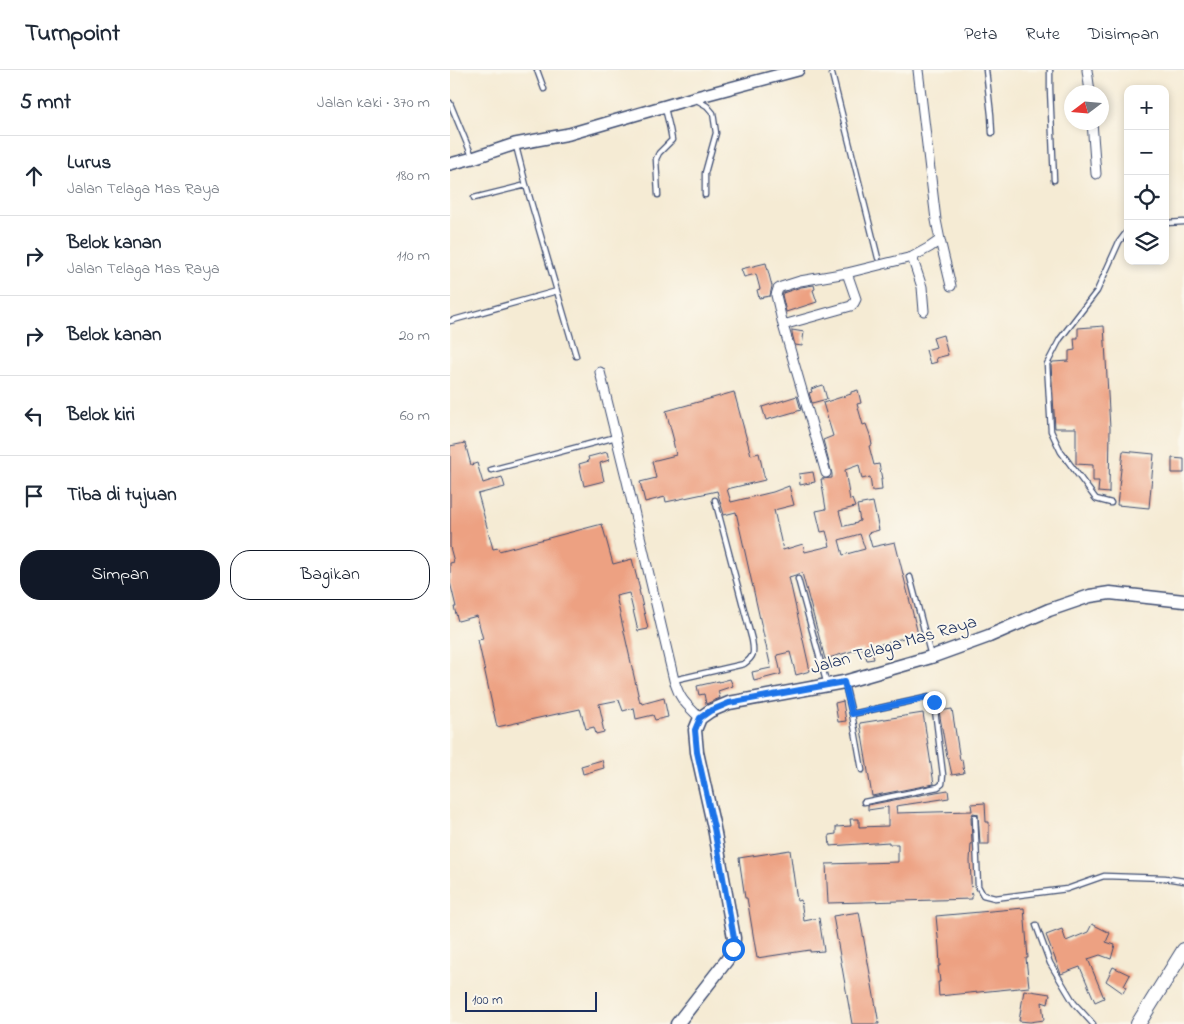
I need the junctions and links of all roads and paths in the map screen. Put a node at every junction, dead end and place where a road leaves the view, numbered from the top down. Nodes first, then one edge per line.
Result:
1 (537, 70) edge
2 (798, 70) edge
3 (831, 70) edge
4 (918, 70) edge
5 (986, 70) edge
6 (1050, 70) edge
7 (1087, 70) edge
8 (1089, 85) edge
9 (544, 89) dead end
10 (693, 98) junction
11 (450, 103) edge
12 (664, 107) junction
13 (1093, 130) edge
14 (992, 133) dead end
15 (515, 144) junction
16 (473, 158) junction
17 (450, 164) edge
18 (1096, 174) dead end
19 (1054, 180) dead end
20 (526, 185) junction
21 (658, 195) dead end
22 (705, 195) dead end
23 (474, 198) dead end
24 (1184, 222) edge
25 (1169, 223) edge
26 (1124, 235) edge
27 (940, 240) junction
28 (878, 258) dead end
29 (912, 258) junction
30 (847, 274) junction
31 (951, 286) dead end
32 (557, 291) junction
33 (924, 311) dead end
34 (450, 321) edge
35 (783, 326) junction
36 (576, 356) dead end
37 (600, 372) dead end
38 (616, 438) junction
39 (491, 470) dead end
40 (826, 474) dead end
41 (715, 500) dead end
42 (1111, 503) dead end
43 (910, 577) dead end
44 (798, 579) dead end
45 (1184, 601) edge
46 (931, 657) junction
47 (674, 680) junction
48 (844, 682) junction
49 (828, 686) junction
50 (852, 714) junction
51 (700, 718) junction
52 (862, 770) dead end
53 (864, 802) dead end
54 (975, 817) dead end
55 (1184, 881) edge
56 (1036, 925) dead end
57 (1184, 950) edge
58 (676, 1024) edge
59 (1093, 1024) edge
60 (1138, 1024) edge

1 - 9 lane
2 - 10 street
3 - 28 lane
4 - 27 street
5 - 14 lane
6 - 19 lane
7 - 8 street
10 - 12 street
10 - 22 lane
11 - 16 lane
12 - 15 street
12 - 21 lane
13 - 18 street
15 - 16 street
15 - 20 lane
16 - 17 street
20 - 23 lane
20 - 32 lane
24 - 25 lane
26 - 42 lane
27 - 29 street
27 - 31 street
29 - 30 street
29 - 33 street
30 - 35 street
30 - 35 street
32 - 34 lane
32 - 36 lane
35 - 40 street
37 - 38 street
38 - 39 lane
38 - 47 street
41 - 47 lane
43 - 46 lane
44 - 49 lane
45 - 46 main road, Jalan Telaga Mas Raya
46 - 48 main road, Jalan Telaga Mas Raya
47 - 51 street
48 - 49 main road, Jalan Telaga Mas Raya
48 - 50 lane
49 - 51 main road, Jalan Telaga Mas Raya
50 - 52 lane
50 - 53 lane
51 - 58 main road
54 - 55 lane
56 - 59 lane
57 - 60 highway

